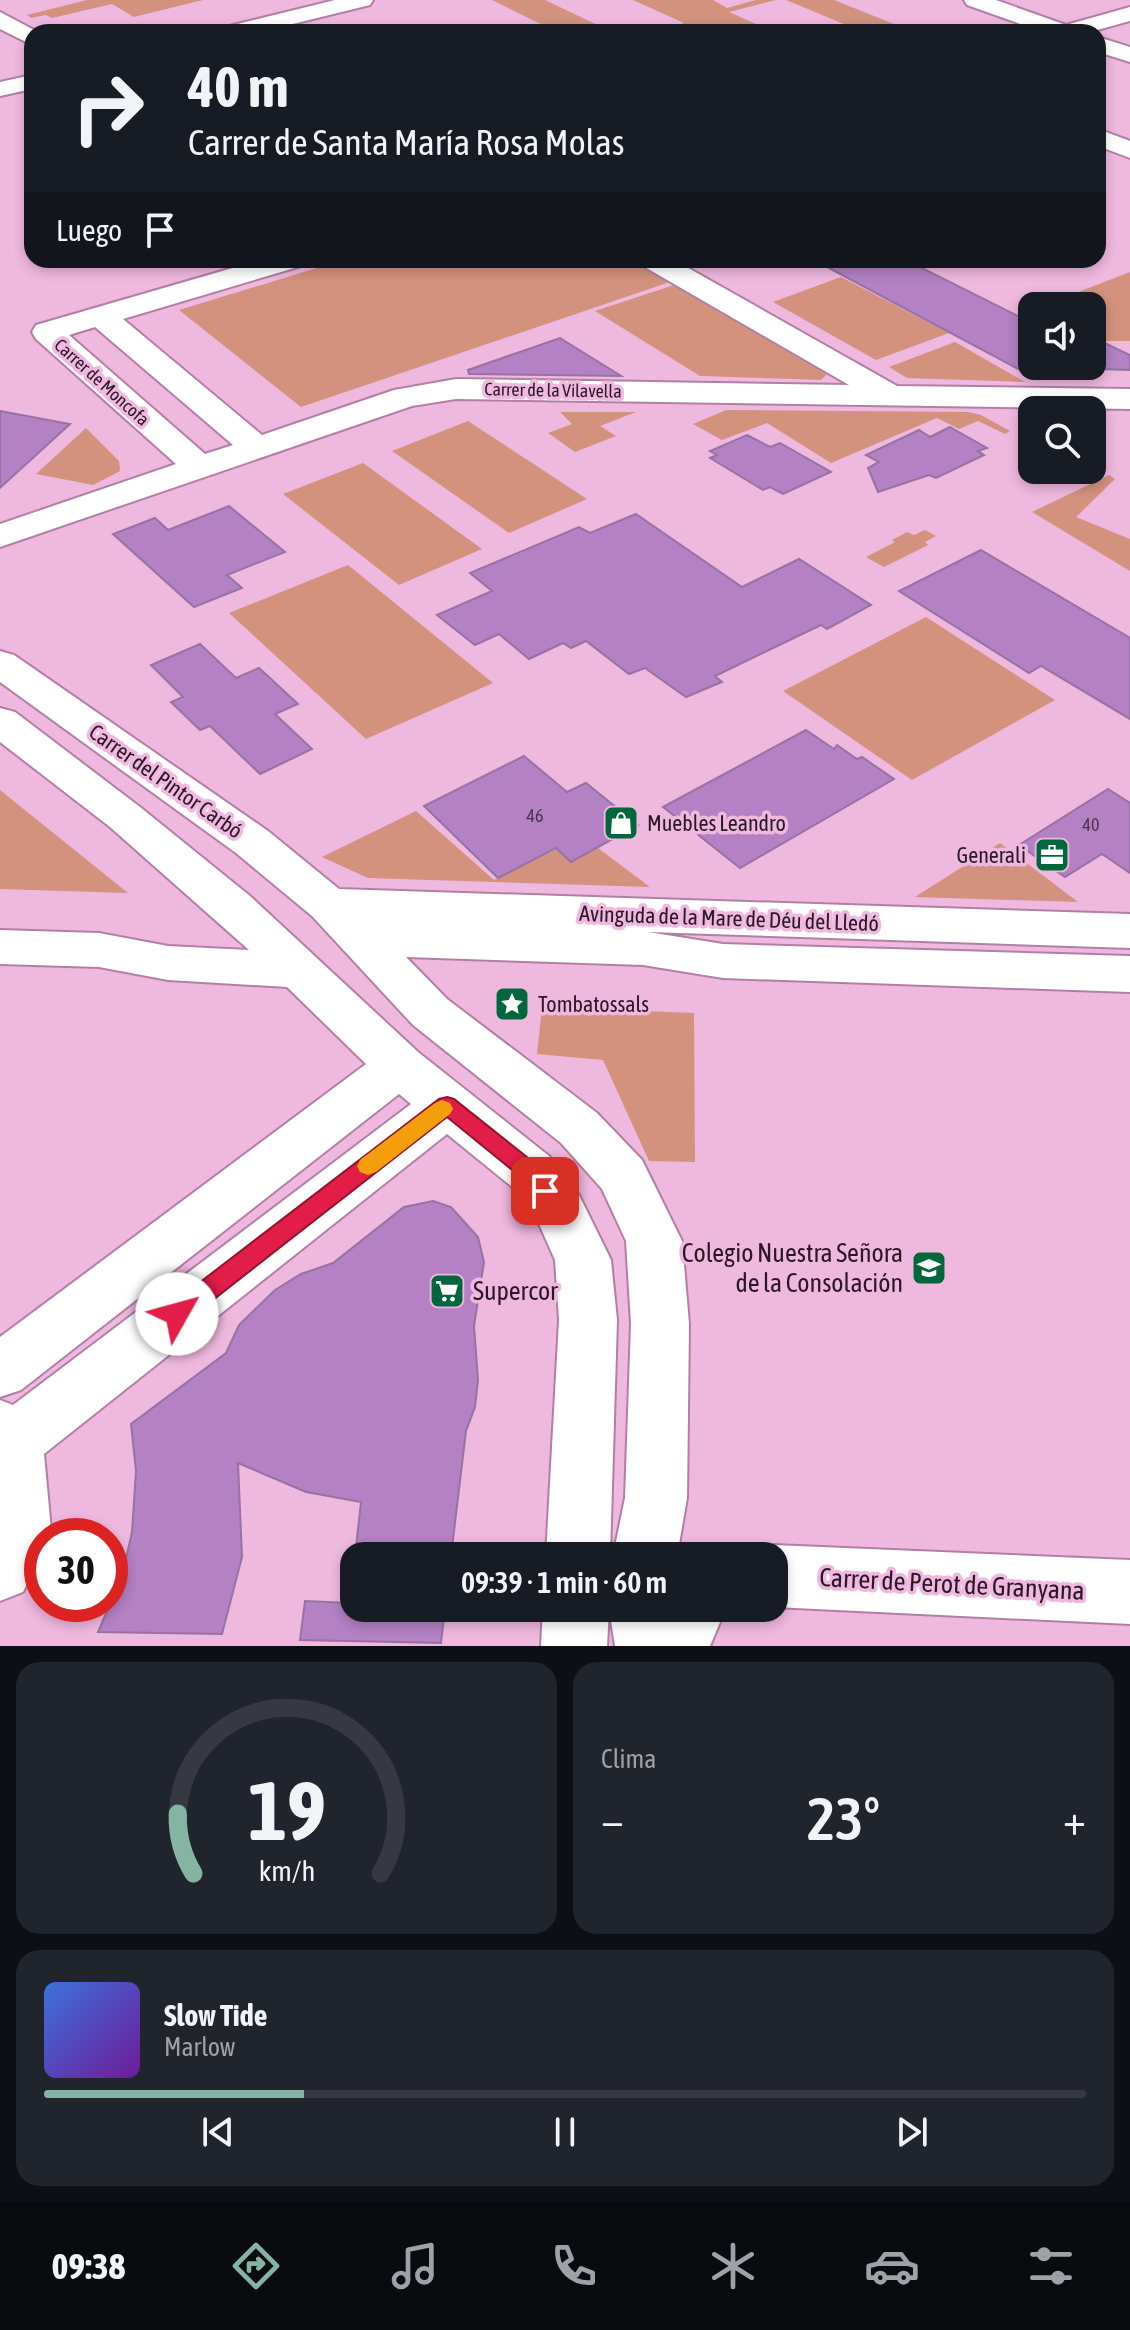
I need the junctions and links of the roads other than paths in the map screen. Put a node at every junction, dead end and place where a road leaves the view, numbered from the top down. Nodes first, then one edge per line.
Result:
1 (362, 0) edge
2 (975, 0) edge
3 (1130, 14) edge
4 (0, 19) edge
5 (265, 24) edge
6 (1042, 24) edge
7 (1094, 24) edge
8 (24, 33) edge
9 (1106, 47) edge
10 (1130, 55) edge
11 (24, 84) edge
12 (0, 89) edge
13 (1106, 140) edge
14 (1130, 150) edge
15 (264, 268) edge
16 (667, 268) edge
17 (100, 316) junction
18 (890, 395) junction
19 (1130, 399) edge
20 (257, 448) junction
21 (200, 468) junction
22 (0, 536) edge
23 (0, 663) edge
24 (0, 721) edge
25 (343, 921) junction
26 (1130, 931) edge
27 (0, 947) edge
28 (298, 970) junction
29 (1130, 974) edge
30 (400, 1066) junction
31 (447, 1105) junction
32 (0, 1371) edge
33 (6, 1435) edge
34 (579, 1542) edge
35 (648, 1542) edge
36 (0, 1570) edge
37 (788, 1577) edge
38 (1130, 1592) edge
39 (575, 1622) edge
40 (644, 1622) edge
41 (687, 1622) edge
42 (574, 1646) edge
43 (648, 1646) edge
44 (677, 1646) edge

1 - 5 street
2 - 6 street
3 - 7 street
4 - 8 street
9 - 10 street
11 - 12 street
13 - 14 street
15 - 17 street, Carrer de Moncofa
16 - 18 street
17 - 20 street
17 - 21 street, Carrer de Moncofa
18 - 19 street, Carrer de la Vilavella
18 - 20 street, Carrer de la Vilavella
20 - 21 street, Carrer de la Vilavella
21 - 22 street, Carrer de la Vilavella
23 - 25 street, Carrer del Pintor Carbó
24 - 28 street
25 - 26 street, Avinguda de la Mare de Déu del Lledó
25 - 29 street, Avinguda de la Mare de Déu del Lledó
25 - 35 street, Carrer del Pintor Carbó
27 - 28 street
28 - 30 street
30 - 31 street
30 - 32 street
31 - 33 street
31 - 34 street
33 - 36 street
37 - 38 street, Carrer de Perot de Granyana
39 - 42 street
40 - 43 street
41 - 44 street

